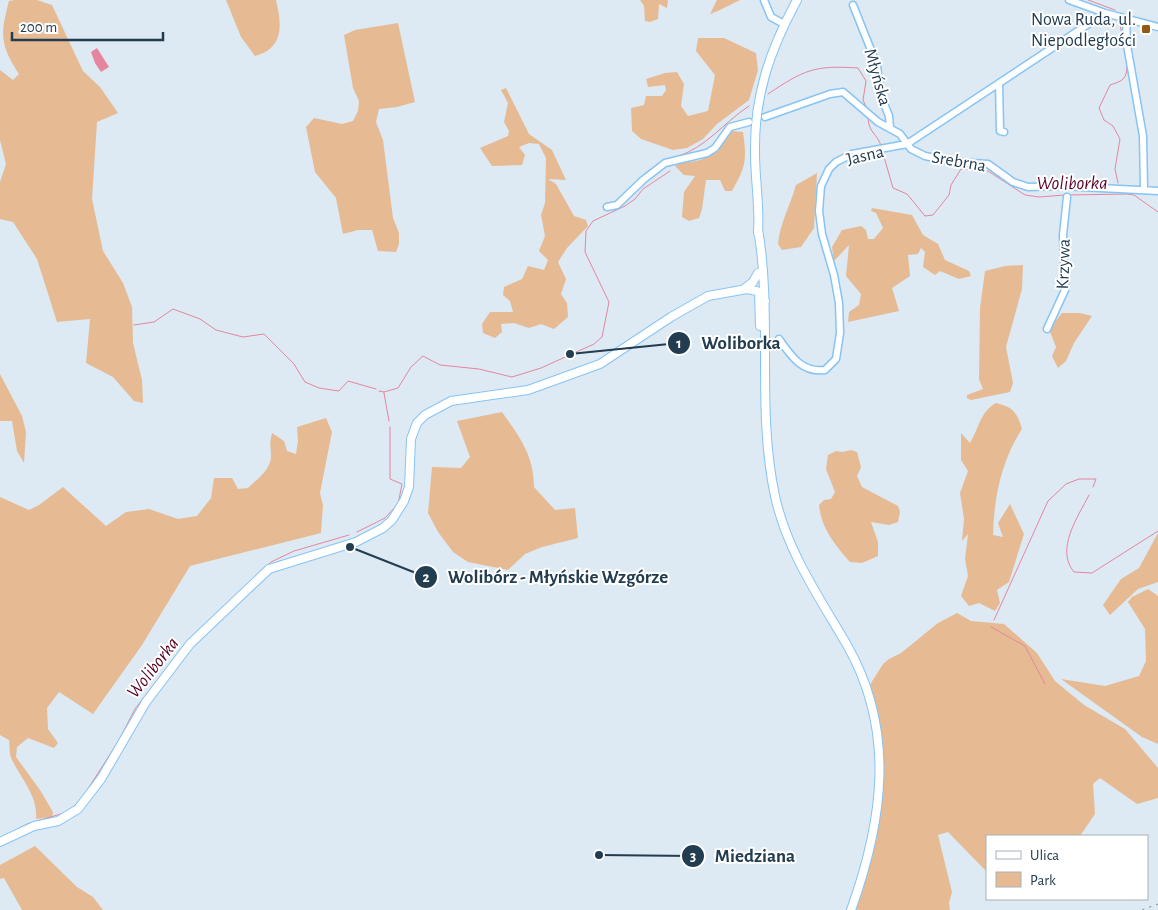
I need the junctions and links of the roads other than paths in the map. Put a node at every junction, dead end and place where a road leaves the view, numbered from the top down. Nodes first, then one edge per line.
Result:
1 (764, 0) edge
2 (797, 0) edge
3 (1069, 0) edge
4 (853, 5) dead end
5 (1104, 13) junction
6 (1126, 19) junction
7 (784, 24) junction
8 (1158, 27) edge
9 (999, 83) junction
10 (765, 117) dead end
11 (749, 122) dead end
12 (890, 128) junction
13 (1004, 132) dead end
14 (907, 144) junction
15 (1144, 189) junction
16 (1158, 191) edge
17 (1067, 197) dead end
18 (607, 207) dead end
19 (758, 229) junction
20 (758, 273) junction
21 (744, 289) junction
22 (726, 293) junction
23 (758, 297) junction
24 (1046, 329) dead end
25 (779, 339) dead end
26 (0, 842) edge
27 (851, 910) edge

1 - 7 street
2 - 7 main road
3 - 5 street
4 - 12 street, Młyńska
5 - 6 street
5 - 9 street, Jasna
6 - 8 street
6 - 15 street
7 - 19 main road
9 - 13 street
9 - 14 street, Jasna
10 - 12 street
11 - 18 street
12 - 14 street, Młyńska
14 - 15 street, Srebrna
14 - 25 street, Jasna
15 - 16 street, Srebrna
17 - 24 street, Krzywa
19 - 20 main road
19 - 23 main road
20 - 21 main road
20 - 23 main road
21 - 22 main road
21 - 23 main road
22 - 23 main road
22 - 26 main road
23 - 27 main road

